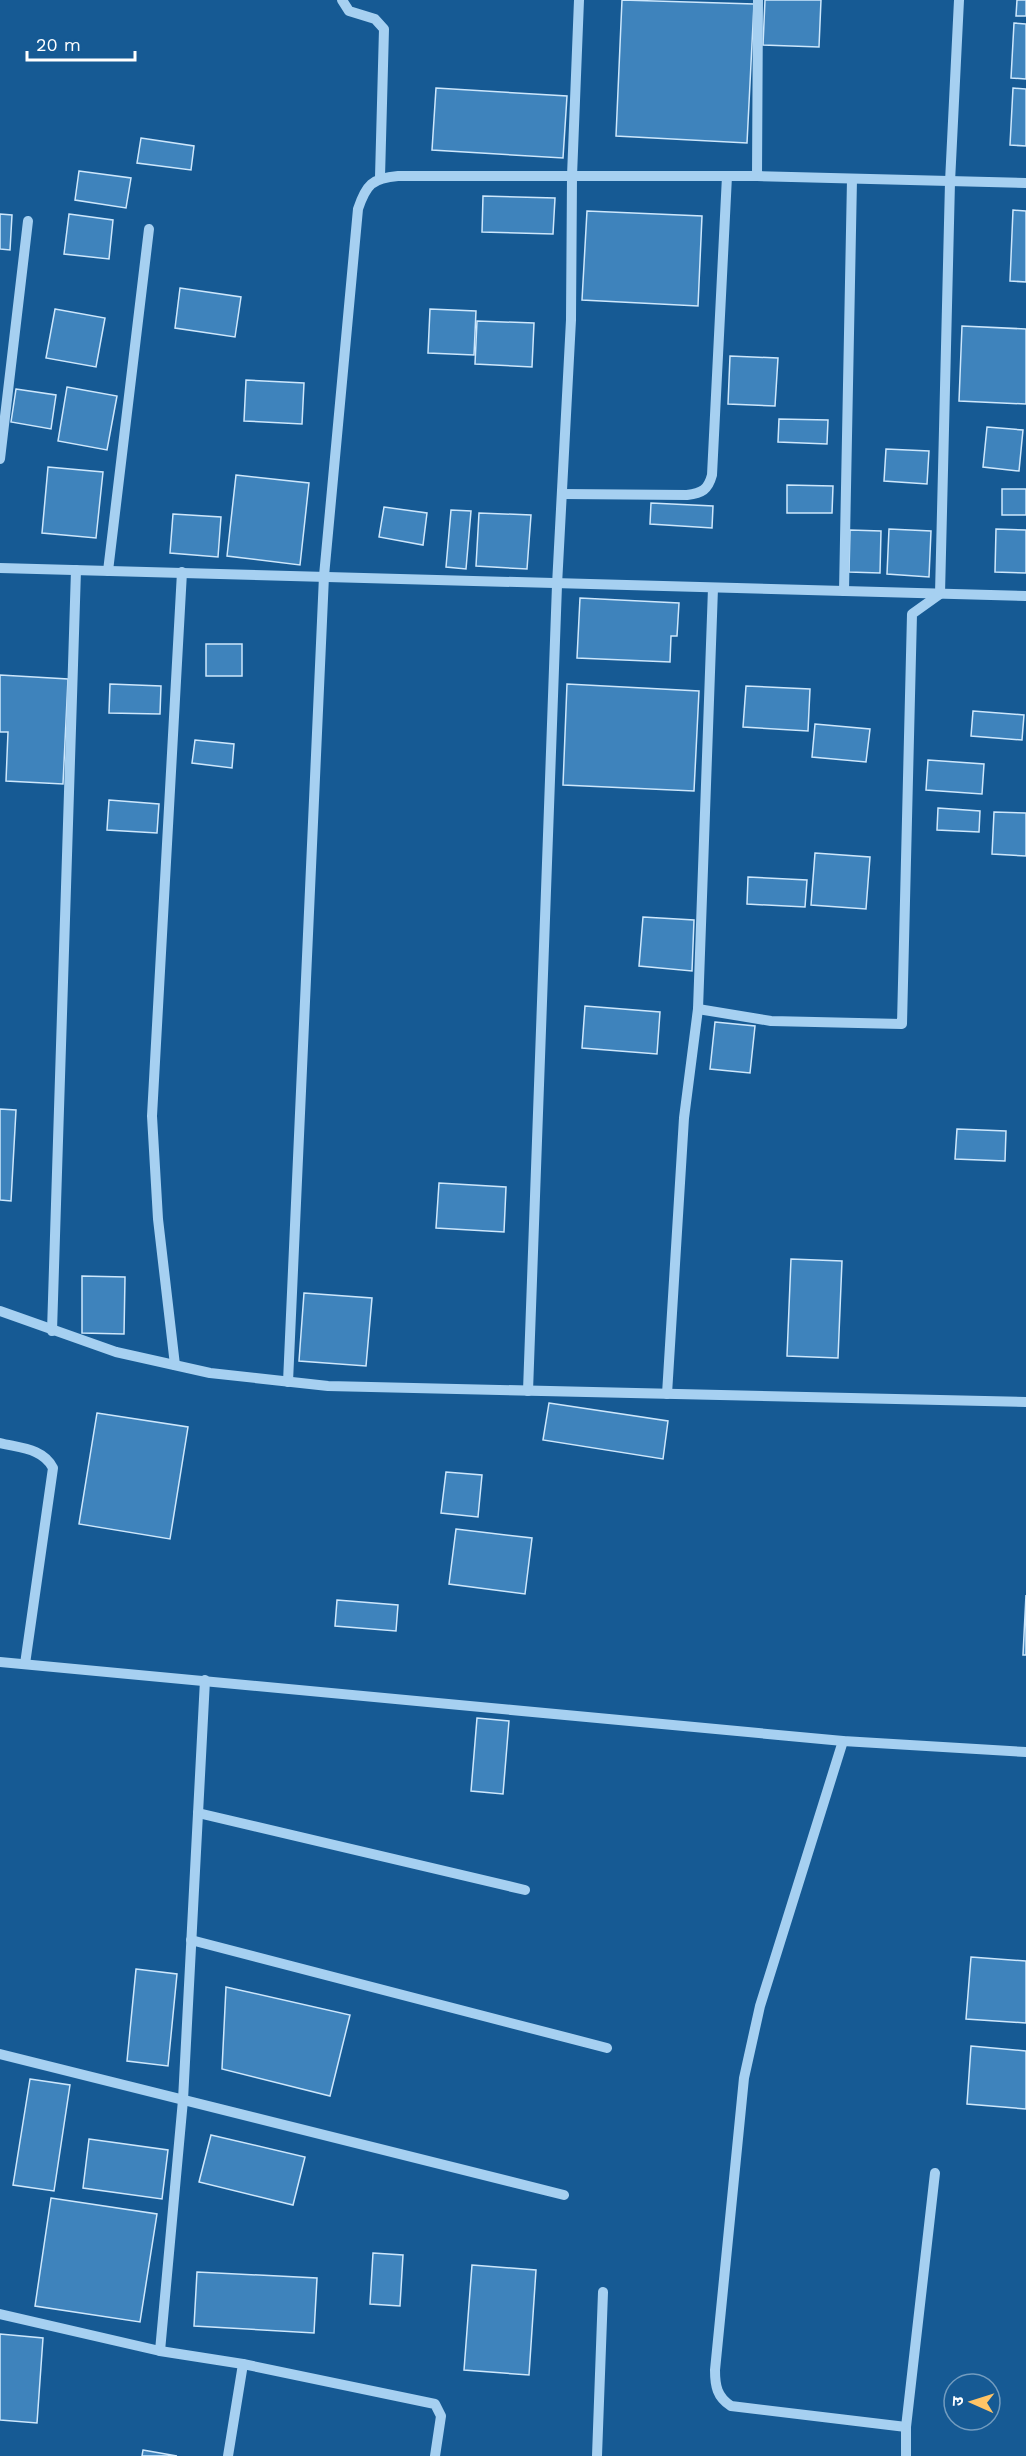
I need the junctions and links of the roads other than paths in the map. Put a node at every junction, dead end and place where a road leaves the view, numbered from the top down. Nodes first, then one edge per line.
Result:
1 (342, 0) edge
2 (579, 0) edge
3 (758, 0) edge
4 (959, 0) edge
5 (572, 176) junction
6 (727, 176) junction
7 (757, 176) junction
8 (380, 177) junction
9 (852, 179) junction
10 (950, 182) junction
11 (1026, 183) edge
12 (28, 221) dead end
13 (149, 229) dead end
14 (0, 459) edge
15 (562, 494) junction
16 (0, 568) edge
17 (76, 570) junction
18 (108, 571) junction
19 (182, 572) junction
20 (324, 576) junction
21 (557, 585) junction
22 (713, 588) junction
23 (844, 591) junction
24 (940, 594) junction
25 (1026, 596) edge
26 (698, 1009) junction
27 (0, 1311) edge
28 (52, 1331) junction
29 (175, 1365) junction
30 (288, 1382) junction
31 (528, 1391) junction
32 (667, 1394) junction
33 (1026, 1402) edge
34 (0, 1443) edge
35 (0, 1662) edge
36 (24, 1664) junction
37 (205, 1680) junction
38 (843, 1741) junction
39 (1026, 1752) edge
40 (198, 1813) junction
41 (525, 1890) dead end
42 (191, 1940) junction
43 (607, 2048) dead end
44 (0, 2054) edge
45 (183, 2100) junction
46 (935, 2173) dead end
47 (564, 2195) dead end
48 (603, 2292) dead end
49 (0, 2314) edge
50 (160, 2351) junction
51 (243, 2364) junction
52 (906, 2427) junction
53 (228, 2456) edge
54 (435, 2456) edge
55 (597, 2456) edge
56 (906, 2456) edge

1 - 8 street
2 - 5 street
3 - 7 street
4 - 10 street
5 - 6 street
5 - 8 street
5 - 15 street
6 - 7 street
6 - 15 street
7 - 9 street
8 - 20 street
9 - 10 street
9 - 23 street
10 - 11 street
10 - 24 street
12 - 14 street
13 - 18 street
15 - 21 street
16 - 17 street
17 - 18 street
17 - 28 street
18 - 19 street
19 - 20 street
19 - 29 street
20 - 21 street
20 - 30 street
21 - 22 street
21 - 31 street
22 - 23 street
22 - 26 street
23 - 24 street
24 - 25 street
24 - 26 street
26 - 32 street
27 - 28 street
28 - 29 street
29 - 30 street
30 - 31 street
31 - 32 street
32 - 33 street
34 - 36 street
35 - 36 street
36 - 37 street
37 - 38 street
37 - 40 street
38 - 39 street
38 - 52 street
40 - 41 street
40 - 42 street
42 - 43 street
42 - 45 street
44 - 45 street
45 - 47 street
45 - 50 street
46 - 52 street
48 - 55 street
49 - 50 street
50 - 51 street
51 - 53 street
51 - 54 street
52 - 56 street

